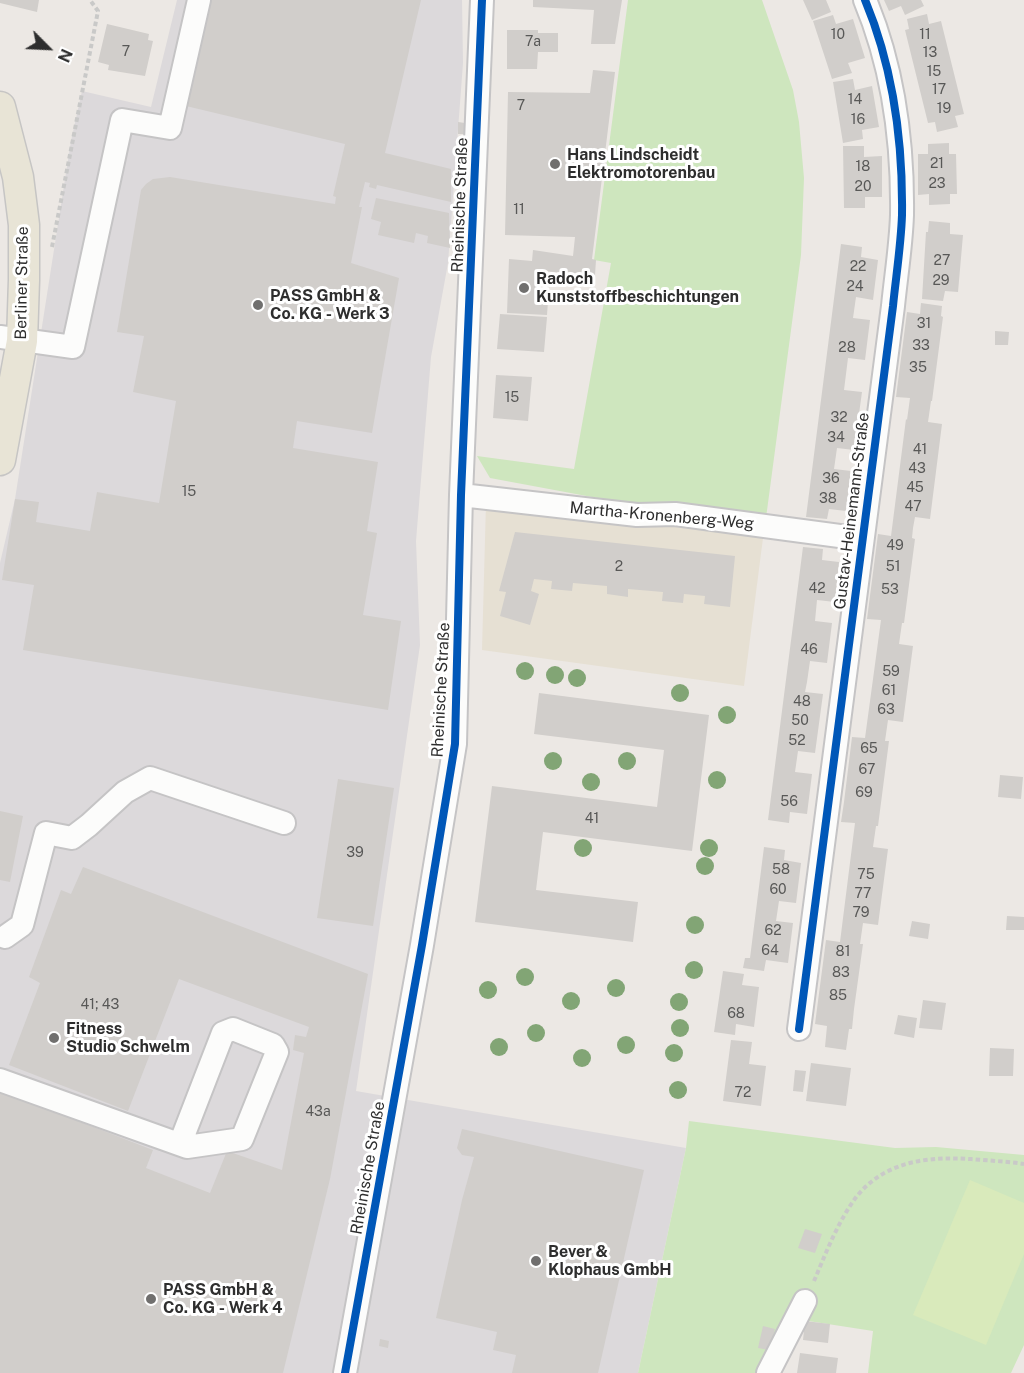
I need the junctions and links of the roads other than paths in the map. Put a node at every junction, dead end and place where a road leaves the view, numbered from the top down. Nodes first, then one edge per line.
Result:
1 (199, 0) edge
2 (482, 0) edge
3 (865, 0) edge
4 (0, 107) edge
5 (11, 339) edge
6 (0, 460) edge
7 (461, 495) junction
8 (862, 538) junction
9 (284, 823) dead end
10 (2, 940) edge
11 (799, 1029) dead end
12 (0, 1080) edge
13 (180, 1144) junction
14 (805, 1302) road end
15 (345, 1373) edge
16 (768, 1373) edge

1 - 5 street
2 - 7 street, Rheinische Straße
3 - 8 street, Gustav-Heinemann-Straße
4 - 5 main road, Berliner Straße
5 - 6 main road, Berliner Straße
7 - 8 street, Martha-Kronenberg-Weg
7 - 15 street, Rheinische Straße
8 - 11 street, Gustav-Heinemann-Straße
9 - 10 street
12 - 13 street
13 - 13 street
14 - 16 street

